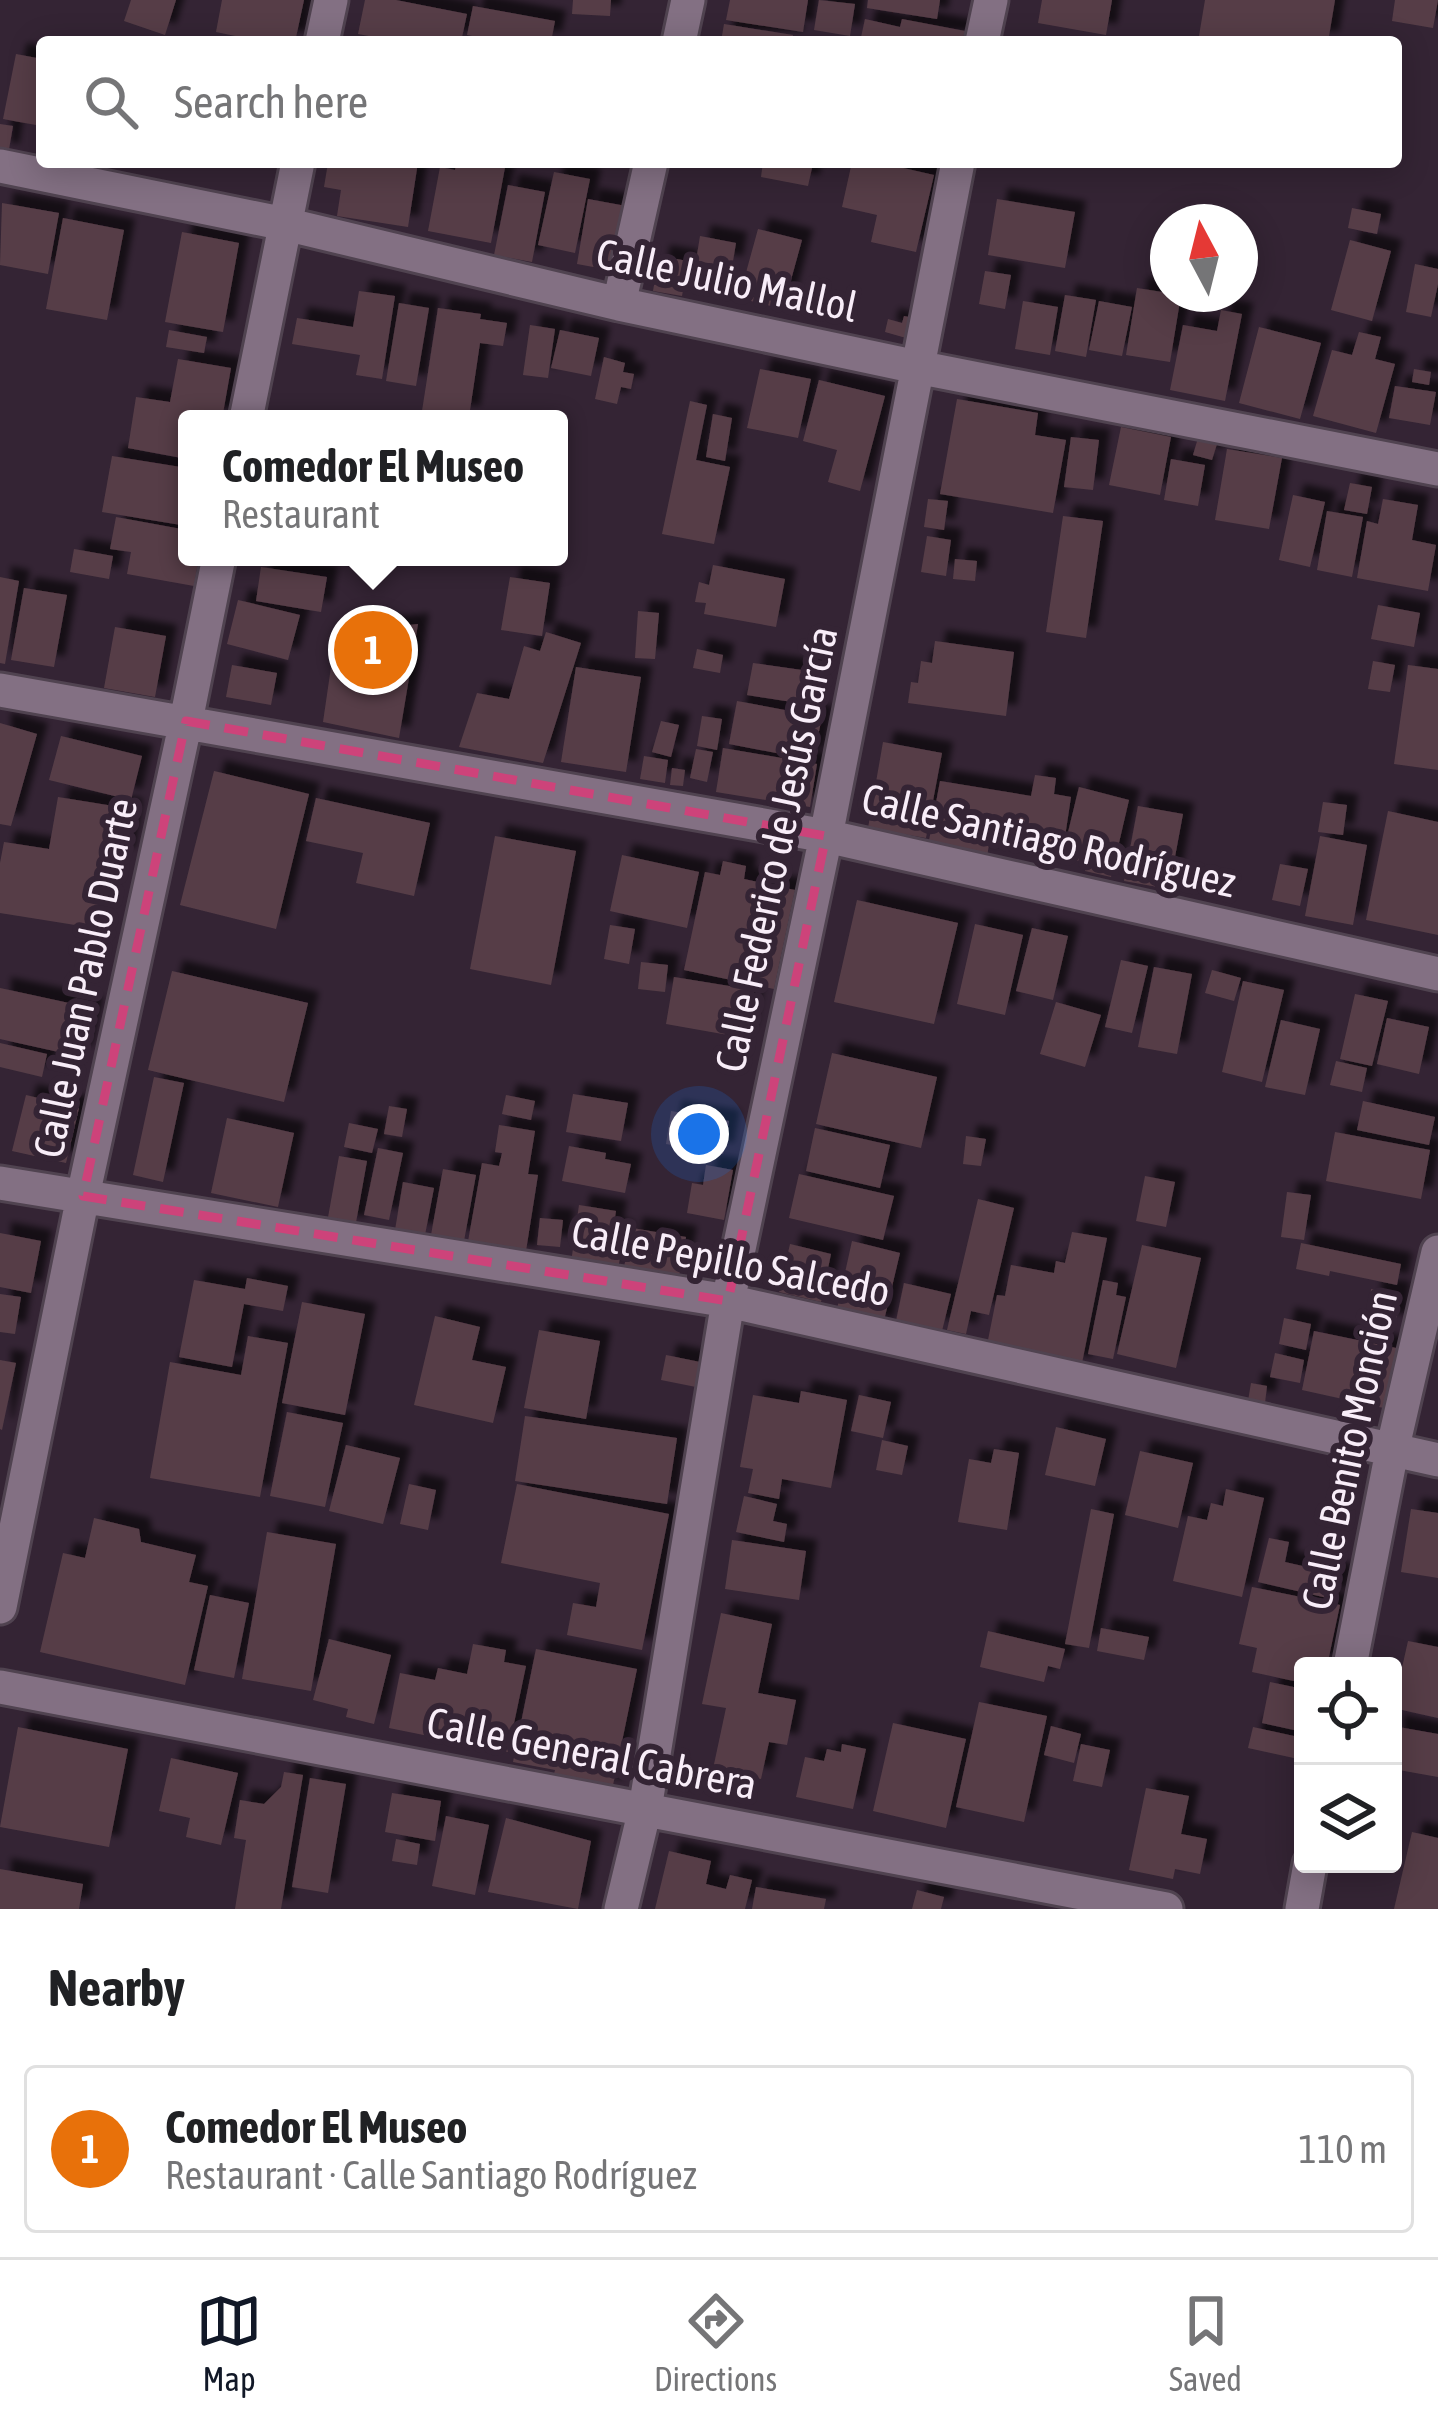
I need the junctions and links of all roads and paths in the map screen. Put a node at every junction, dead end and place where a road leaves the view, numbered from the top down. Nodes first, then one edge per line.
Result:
1 (331, 0) edge
2 (688, 0) edge
3 (991, 0) edge
4 (323, 36) edge
5 (680, 36) edge
6 (983, 36) edge
7 (0, 166) edge
8 (297, 168) edge
9 (650, 168) edge
10 (957, 168) edge
11 (285, 224) junction
12 (619, 304) junction
13 (917, 368) junction
14 (249, 410) edge
15 (1438, 469) edge
16 (217, 566) edge
17 (0, 690) edge
18 (186, 722) junction
19 (826, 836) junction
20 (1438, 974) edge
21 (0, 1183) edge
22 (83, 1196) junction
23 (1438, 1252) edge
24 (728, 1301) junction
25 (1392, 1450) junction
26 (1438, 1460) edge
27 (0, 1606) edge
28 (1352, 1657) edge
29 (0, 1687) edge
30 (645, 1809) junction
31 (1308, 1873) edge
32 (621, 1909) edge
33 (1166, 1909) edge
34 (1302, 1909) edge

1 - 4 street
2 - 5 street
3 - 6 street
7 - 11 street, Calle Julio Mallol
8 - 11 street
9 - 12 street
10 - 13 street, Calle Federico de Jesús García
11 - 12 street, Calle Julio Mallol
11 - 14 street
12 - 13 street, Calle Julio Mallol
13 - 15 street, Calle Julio Mallol
13 - 19 street, Calle Federico de Jesús García
16 - 18 street, Calle Juan Pablo Duarte
17 - 18 street, Calle Santiago Rodríguez
18 - 19 street, Calle Santiago Rodríguez
18 - 22 street, Calle Juan Pablo Duarte
19 - 20 street, Calle Santiago Rodríguez
19 - 24 street, Calle Federico de Jesús García
21 - 22 street, Calle Pepillo Salcedo
22 - 24 street, Calle Pepillo Salcedo
22 - 27 street, Calle Juan Pablo Duarte
23 - 25 street, Calle Benito Monción
24 - 25 street, Calle Pepillo Salcedo
24 - 30 street, Calle Federico de Jesús García
25 - 26 street, Calle Pepillo Salcedo
25 - 28 street, Calle Benito Monción
29 - 30 street, Calle General Cabrera
30 - 32 street, Calle Federico de Jesús García
30 - 33 street, Calle General Cabrera
31 - 34 street

